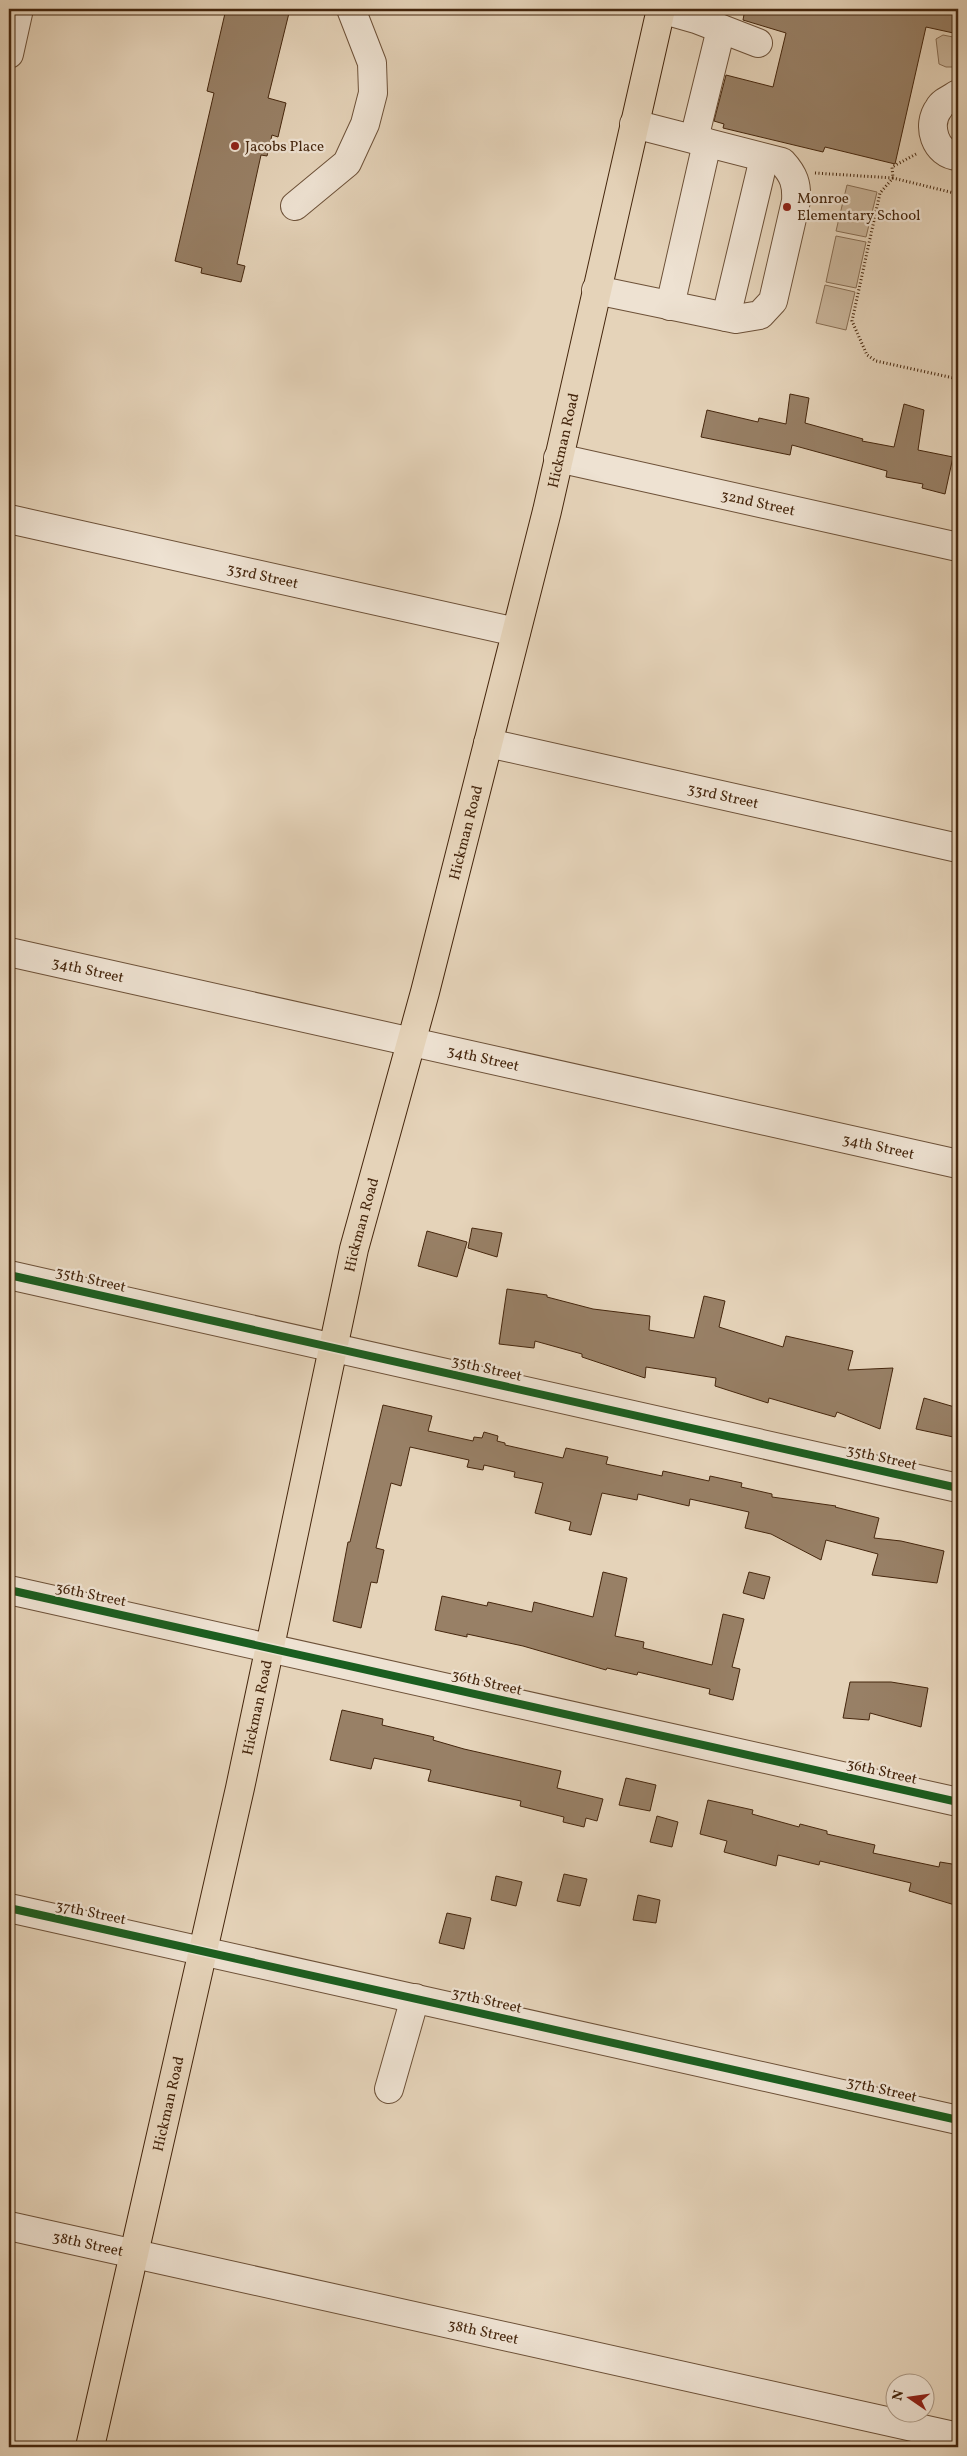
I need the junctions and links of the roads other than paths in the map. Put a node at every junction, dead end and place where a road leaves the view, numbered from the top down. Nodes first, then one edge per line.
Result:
1 (19, 9) edge
2 (350, 9) edge
3 (661, 9) edge
4 (721, 29) junction
5 (758, 43) dead end
6 (9, 54) edge
7 (958, 94) edge
8 (634, 124) junction
9 (701, 141) junction
10 (947, 150) edge
11 (764, 158) junction
12 (295, 206) dead end
13 (596, 290) junction
14 (670, 306) junction
15 (726, 317) junction
16 (558, 458) junction
17 (9, 519) edge
18 (958, 547) edge
19 (516, 632) junction
20 (488, 743) junction
21 (958, 848) edge
22 (9, 952) edge
23 (411, 1044) junction
24 (958, 1164) edge
25 (9, 1275) edge
26 (333, 1347) junction
27 (958, 1488) edge
28 (9, 1590) edge
29 (270, 1648) junction
30 (958, 1802) edge
31 (9, 1908) edge
32 (203, 1951) junction
33 (415, 1998) junction
34 (389, 2089) dead end
35 (958, 2120) edge
36 (9, 2226) edge
37 (134, 2255) junction
38 (958, 2437) edge
39 (90, 2447) edge

1 - 6 street
2 - 12 street
3 - 4 street
3 - 8 main road, Hickman Road
4 - 5 street
4 - 9 street
7 - 10 street
8 - 9 street
8 - 13 main road, Hickman Road
9 - 11 street
9 - 14 street
11 - 15 street
11 - 15 street
13 - 14 street
13 - 16 main road, Hickman Road
14 - 15 street
16 - 18 street, 32nd Street
16 - 19 main road, Hickman Road
17 - 19 street, 33rd Street
19 - 20 main road, Hickman Road
20 - 21 street, 33rd Street
20 - 23 main road, Hickman Road
22 - 23 street, 34th Street
23 - 24 street, 34th Street
23 - 26 main road, Hickman Road
25 - 26 street, 35th Street
26 - 27 street, 35th Street
26 - 29 main road, Hickman Road
28 - 29 street, 36th Street
29 - 30 street, 36th Street
29 - 32 main road, Hickman Road
31 - 32 street, 37th Street
32 - 33 street, 37th Street
32 - 37 main road, Hickman Road
33 - 34 street
33 - 35 street, 37th Street
36 - 37 street, 38th Street
37 - 38 street, 38th Street
37 - 39 main road, Hickman Road

